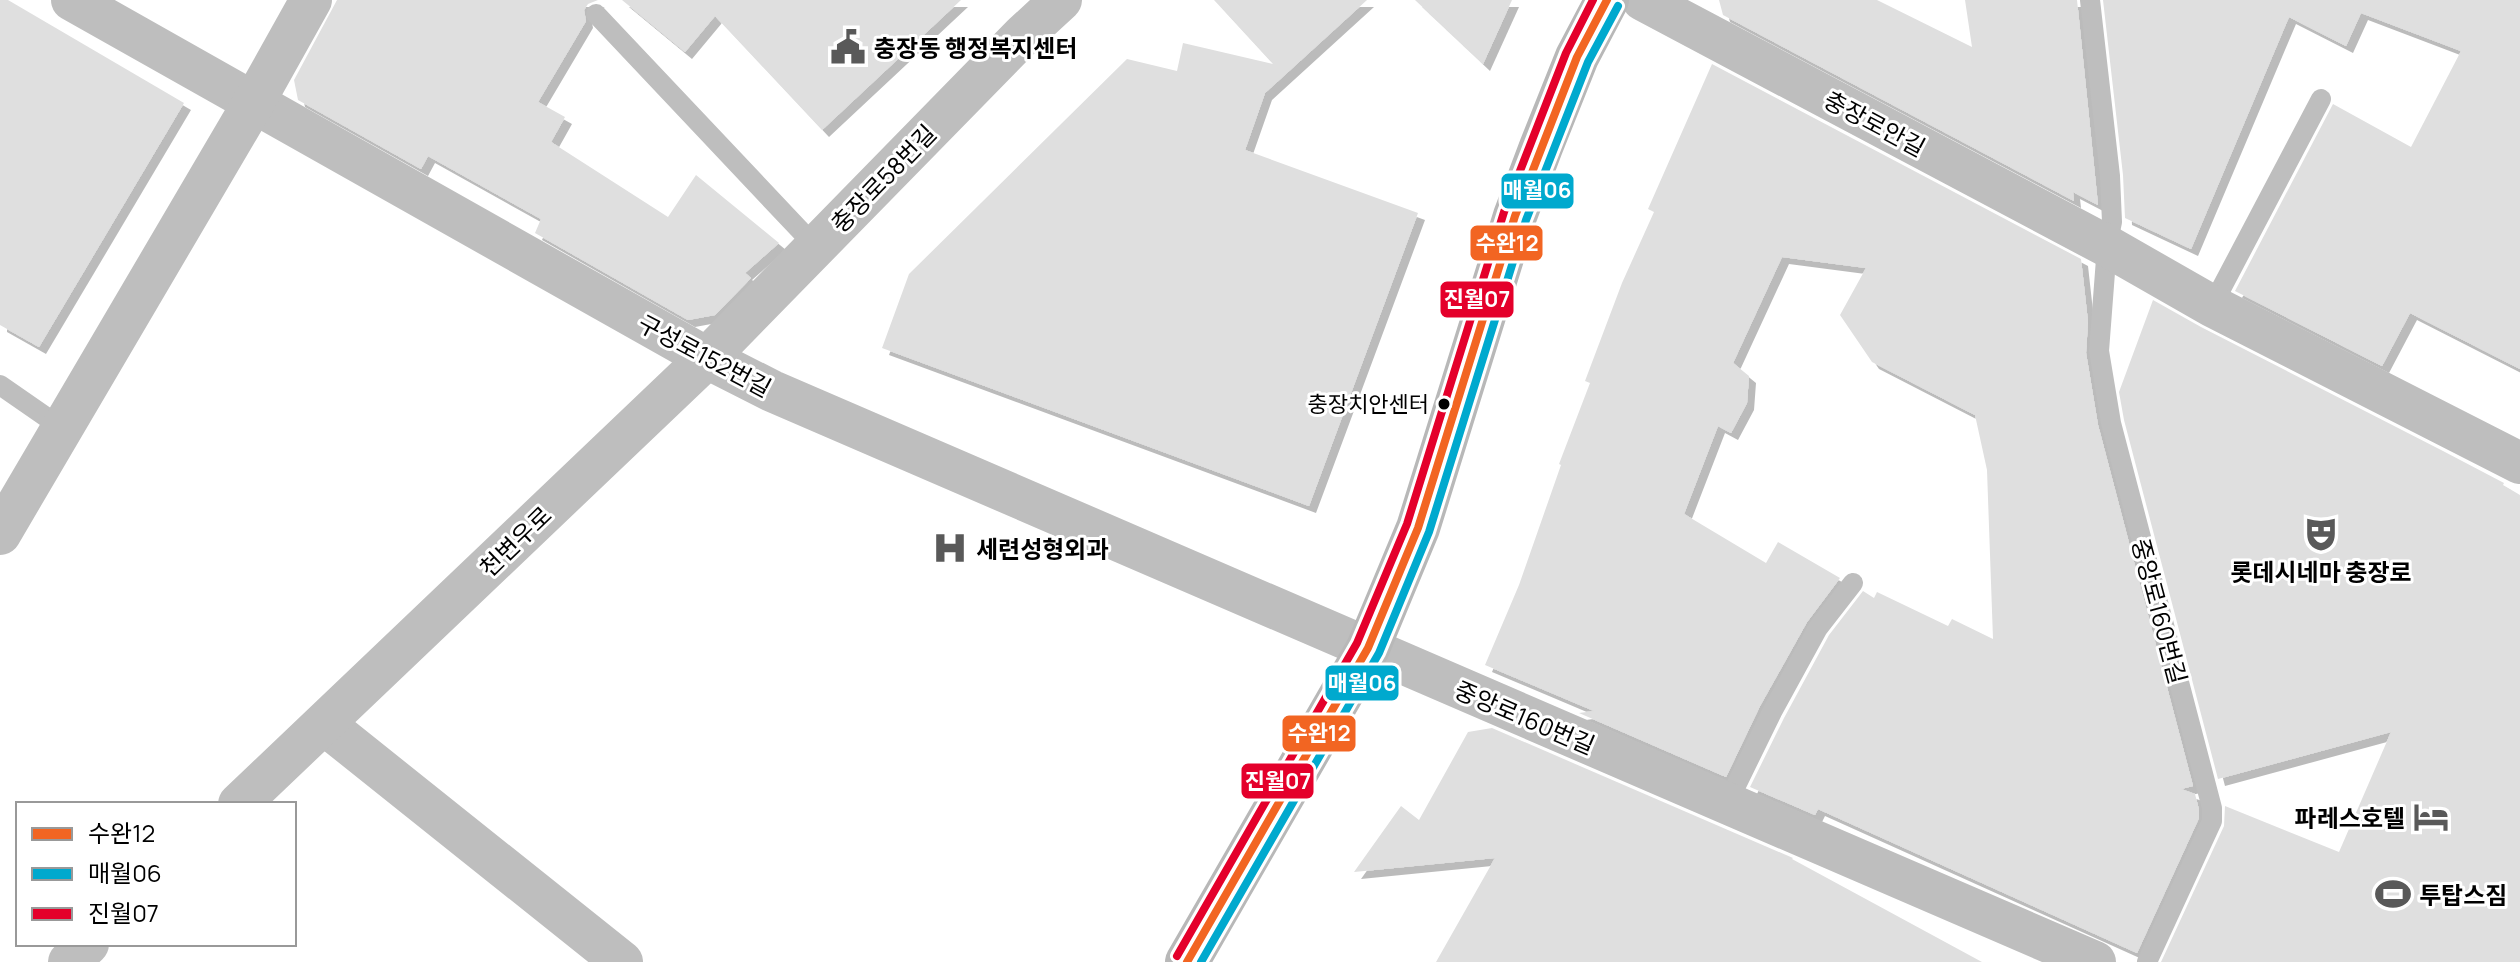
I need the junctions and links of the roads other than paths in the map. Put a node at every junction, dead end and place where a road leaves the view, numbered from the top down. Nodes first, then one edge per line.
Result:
1 (72, 0) edge
2 (311, 0) edge
3 (1061, 0) edge
4 (1607, 0) edge
5 (1643, 0) edge
6 (2090, 0) edge
7 (596, 14) dead end
8 (2321, 99) dead end
9 (254, 102) junction
10 (2107, 246) junction
11 (816, 247) junction
12 (2212, 306) junction
13 (707, 358) junction
14 (0, 385) edge
15 (62, 428) junction
16 (2520, 463) edge
17 (0, 534) edge
18 (1853, 583) dead end
19 (1368, 648) junction
20 (324, 724) junction
21 (241, 802) edge
22 (1727, 804) junction
23 (86, 946) edge
24 (619, 959) edge
25 (69, 962) edge
26 (1187, 962) edge
27 (2095, 962) edge
28 (2147, 962) edge

1 - 9 street, 구성로152번길
2 - 9 street
3 - 11 street, 충장로58번길
4 - 19 main road
5 - 10 street, 충장로안길
6 - 10 lane
7 - 11 lane
8 - 12 lane
9 - 13 street, 구성로152번길
9 - 15 street
10 - 12 street, 충장로안길
10 - 28 lane, 중앙로160번길
11 - 13 street, 충장로58번길
12 - 16 street, 충장로안길
13 - 19 street, 구성로152번길
13 - 20 street, 천변우로
14 - 15 lane
15 - 17 street
18 - 22 lane
19 - 22 street, 중앙로160번길
19 - 26 main road
20 - 21 street, 천변우로
20 - 24 street
22 - 27 street, 중앙로160번길
23 - 25 street

